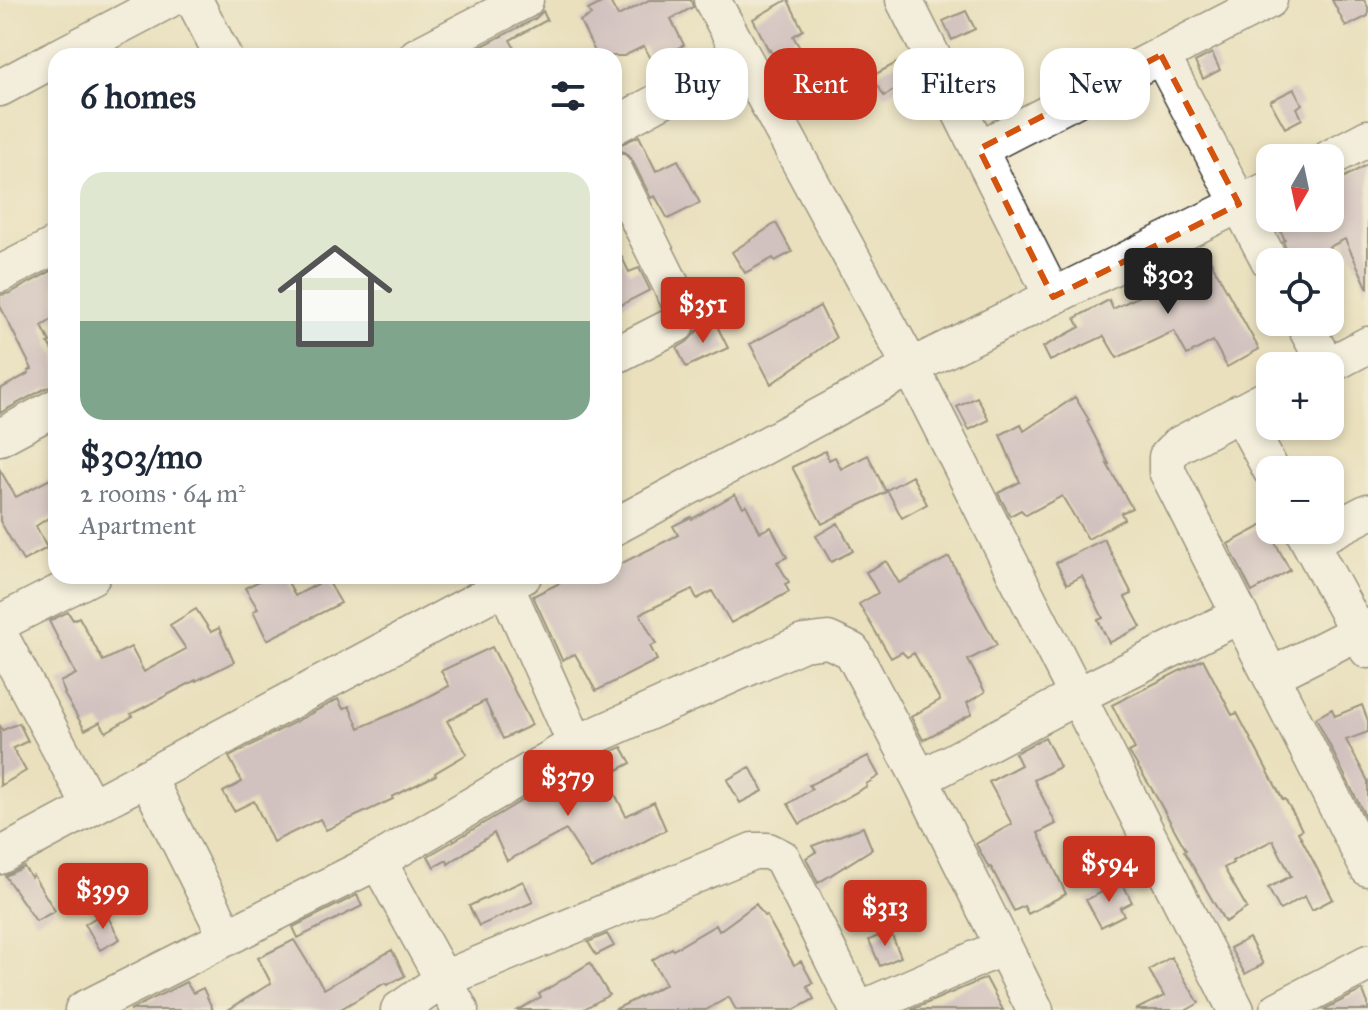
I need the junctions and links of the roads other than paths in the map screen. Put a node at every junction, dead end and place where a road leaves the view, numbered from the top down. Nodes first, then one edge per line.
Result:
1 (168, 0) edge
2 (194, 0) edge
3 (525, 0) edge
4 (712, 0) edge
5 (904, 0) edge
6 (1269, 0) edge
7 (75, 48) edge
8 (219, 48) edge
9 (432, 48) edge
10 (738, 48) edge
11 (1161, 55) junction
12 (48, 62) edge
13 (748, 67) edge
14 (0, 88) edge
15 (646, 108) edge
16 (622, 122) edge
17 (1368, 138) edge
18 (979, 149) junction
19 (1344, 151) edge
20 (622, 186) edge
21 (1254, 196) edge
22 (1267, 248) edge
23 (48, 249) edge
24 (0, 274) edge
25 (1053, 297) junction
26 (1368, 345) edge
27 (622, 352) edge
28 (1344, 357) edge
29 (911, 367) junction
30 (1255, 404) edge
31 (48, 411) edge
32 (0, 437) edge
33 (1268, 456) edge
34 (1368, 512) edge
35 (1344, 521) edge
36 (622, 523) edge
37 (1312, 544) edge
38 (76, 584) edge
39 (501, 584) edge
40 (512, 584) edge
41 (1240, 615) junction
42 (0, 623) edge
43 (0, 636) edge
44 (1365, 637) edge
45 (1271, 676) junction
46 (1077, 696) junction
47 (576, 744) junction
48 (147, 777) junction
49 (920, 779) junction
50 (91, 807) junction
51 (0, 856) edge
52 (378, 861) junction
53 (1368, 868) edge
54 (227, 937) junction
55 (1003, 947) junction
56 (1368, 963) edge
57 (452, 995) edge
58 (83, 1010) edge
59 (399, 1010) edge
60 (859, 1010) edge
61 (1035, 1010) edge
62 (1236, 1010) edge
63 (1278, 1010) edge

1 - 7 street
2 - 8 street
3 - 9 street
4 - 10 street
5 - 18 street
6 - 11 street
11 - 18 street
11 - 21 street
12 - 14 street
13 - 29 street
15 - 16 street
17 - 19 street
18 - 25 street
20 - 27 street
21 - 22 street
21 - 25 street
23 - 24 street
25 - 29 street
26 - 28 street
29 - 36 street
29 - 46 street
30 - 33 street
30 - 41 street
31 - 32 street
34 - 35 street
37 - 44 street
38 - 42 street
39 - 48 street
40 - 47 street
41 - 45 street
41 - 46 street
43 - 50 street
44 - 45 street
45 - 53 street
46 - 49 street
46 - 62 street
47 - 49 street
47 - 52 street
48 - 50 street
48 - 54 street
49 - 55 street
50 - 51 street
52 - 54 street
52 - 57 street
54 - 58 street
55 - 60 street
55 - 61 street
56 - 63 street
57 - 59 street
57 - 60 street

